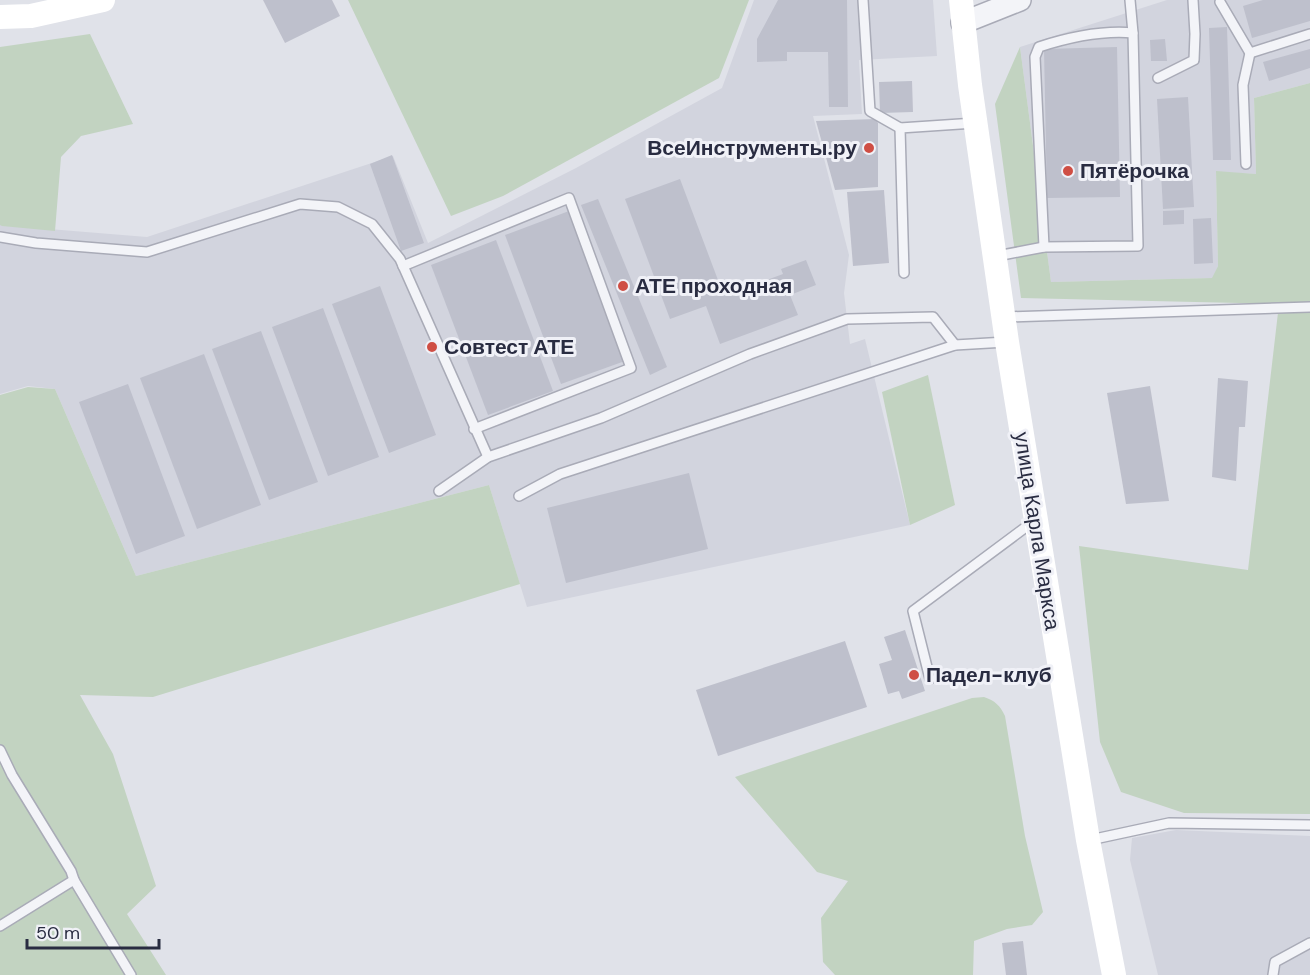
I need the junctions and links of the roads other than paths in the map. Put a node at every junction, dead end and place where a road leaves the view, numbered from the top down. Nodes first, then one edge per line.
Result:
1 (103, 0) edge
2 (863, 0) edge
3 (1020, 0) edge
4 (1130, 0) edge
5 (1193, 0) edge
6 (1222, 1) edge
7 (961, 12) edge
8 (0, 17) edge
9 (1133, 33) junction
10 (1310, 34) edge
11 (1250, 53) junction
12 (1158, 78) dead end
13 (975, 123) junction
14 (900, 128) junction
15 (1246, 164) dead end
16 (0, 237) edge
17 (1044, 247) junction
18 (994, 256) junction
19 (403, 266) junction
20 (904, 273) dead end
21 (1310, 307) edge
22 (1003, 317) junction
23 (1007, 342) junction
24 (955, 345) junction
25 (474, 429) junction
26 (488, 457) junction
27 (439, 491) dead end
28 (519, 496) dead end
29 (1036, 520) junction
30 (930, 680) dead end
31 (0, 750) edge
32 (0, 771) edge
33 (12, 775) junction
34 (1310, 825) edge
35 (1088, 840) junction
36 (75, 880) junction
37 (0, 926) edge
38 (1310, 943) edge
39 (131, 975) edge
40 (1114, 975) edge
41 (1273, 975) edge

1 - 8 main road
2 - 14 lane
3 - 7 street
4 - 9 lane
5 - 12 lane
6 - 11 lane
7 - 13 main road, улица Карла Маркса
9 - 17 lane
9 - 17 lane
10 - 11 lane
11 - 15 lane
13 - 14 lane
13 - 18 main road, улица Карла Маркса
14 - 20 lane
16 - 19 lane
17 - 18 lane
18 - 22 main road, улица Карла Маркса
19 - 25 lane
19 - 25 lane
21 - 22 lane
22 - 23 main road, улица Карла Маркса
23 - 24 lane
23 - 29 main road, улица Карла Маркса
24 - 26 lane
24 - 28 lane
25 - 26 lane
26 - 27 lane
29 - 30 lane
29 - 35 main road, улица Карла Маркса
31 - 33 lane
32 - 33 lane
33 - 36 lane
34 - 35 lane
35 - 40 main road, улица Карла Маркса
36 - 37 lane
36 - 39 lane
38 - 41 lane

